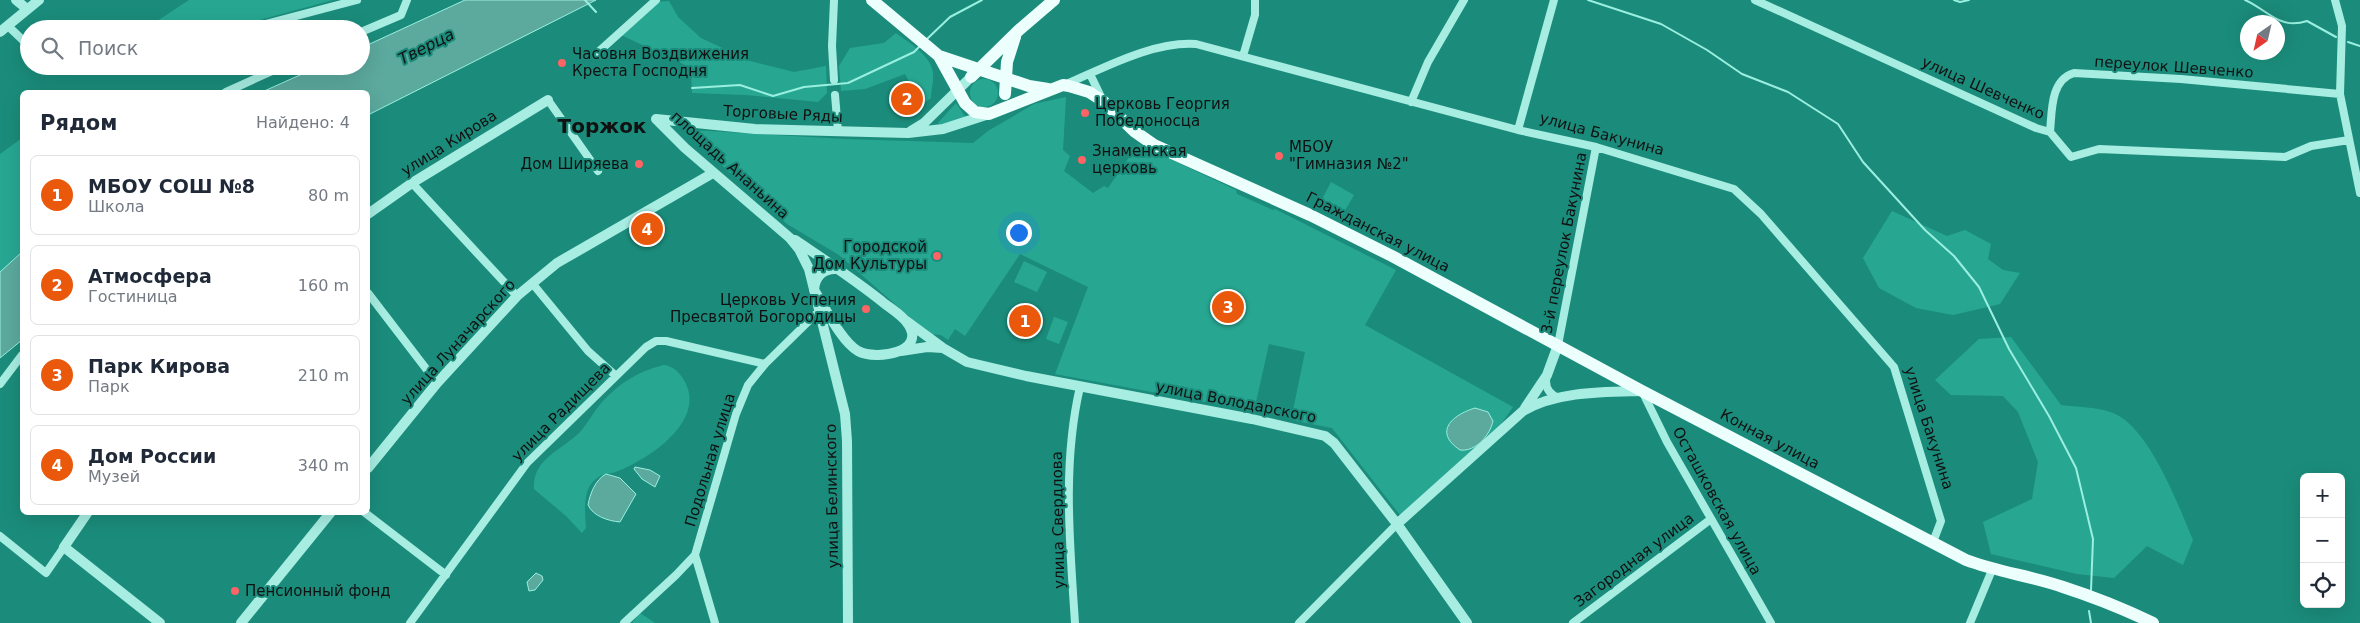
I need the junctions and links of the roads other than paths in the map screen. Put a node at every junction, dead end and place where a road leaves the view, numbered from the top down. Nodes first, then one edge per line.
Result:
1 (16, 0) edge
2 (39, 0) edge
3 (357, 0) edge
4 (407, 0) edge
5 (656, 0) edge
6 (841, 0) edge
7 (872, 0) edge
8 (1054, 0) edge
9 (1255, 0) edge
10 (1464, 0) edge
11 (1554, 0) edge
12 (1755, 0) edge
13 (2335, 0) edge
14 (833, 4) edge
15 (27, 9) junction
16 (281, 20) edge
17 (3, 26) edge
18 (370, 28) edge
19 (1019, 30) junction
20 (20, 39) edge
21 (1002, 46) junction
22 (936, 53) junction
23 (596, 54) dead end
24 (1243, 56) junction
25 (951, 60) junction
26 (950, 74) junction
27 (1090, 74) junction
28 (263, 75) edge
29 (976, 77) junction
30 (1006, 78) junction
31 (834, 80) dead end
32 (1059, 86) junction
33 (230, 90) edge
34 (1005, 94) junction
35 (2340, 94) junction
36 (835, 95) dead end
37 (548, 100) joint
38 (1103, 101) junction
39 (1411, 102) junction
40 (943, 104) junction
41 (992, 113) junction
42 (656, 119) joint
43 (1518, 130) junction
44 (838, 131) junction
45 (2050, 132) junction
46 (908, 133) junction
47 (2349, 140) junction
48 (1596, 147) junction
49 (598, 171) dead end
50 (713, 173) junction
51 (412, 183) junction
52 (2360, 193) edge
53 (370, 213) edge
54 (784, 232) junction
55 (837, 269) junction
56 (532, 283) junction
57 (814, 290) junction
58 (370, 296) edge
59 (517, 296) junction
60 (822, 310) junction
61 (905, 320) junction
62 (1558, 345) junction
63 (942, 348) junction
64 (898, 352) junction
65 (20, 358) edge
66 (765, 364) junction
67 (1547, 375) junction
68 (616, 376) junction
69 (1614, 376) junction
70 (0, 384) edge
71 (437, 384) junction
72 (1080, 387) junction
73 (1612, 392) junction
74 (1642, 392) junction
75 (1559, 398) junction
76 (1523, 411) junction
77 (370, 466) edge
78 (86, 515) edge
79 (329, 515) edge
80 (368, 515) edge
81 (1711, 520) junction
82 (1397, 524) junction
83 (0, 536) edge
84 (1933, 542) junction
85 (64, 547) junction
86 (695, 555) junction
87 (1992, 570) junction
88 (446, 575) junction
89 (160, 623) edge
90 (241, 623) edge
91 (410, 623) edge
92 (624, 623) edge
93 (715, 623) edge
94 (848, 623) edge
95 (1075, 623) edge
96 (1299, 623) edge
97 (1467, 623) edge
98 (1573, 623) edge
99 (1771, 623) edge
100 (1970, 623) edge
101 (2153, 623) edge

1 - 15 street
2 - 15 street
3 - 16 street
4 - 18 street
5 - 23 street
6 - 14 street
7 - 22 main road
8 - 19 main road
9 - 24 street
10 - 39 street
11 - 43 street
12 - 45 street, улица Шевченко
13 - 35 street
14 - 31 street
15 - 17 street
17 - 20 street
19 - 21 main road
19 - 30 main road
21 - 25 main road
21 - 29 main road
22 - 25 main road, Гражданская улица
22 - 26 main road
24 - 27 street, улица Бакунина
24 - 39 street, улица Бакунина
25 - 29 main road, Гражданская улица
26 - 29 main road
26 - 40 street
27 - 32 street, улица Бакунина
27 - 38 street, Гражданская улица
28 - 33 street
29 - 30 main road, Гражданская улица
29 - 34 main road
29 - 40 street
29 - 41 main road
30 - 32 main road, Гражданская улица
30 - 34 main road
32 - 38 main road, Гражданская улица
32 - 41 main road
34 - 41 main road
35 - 45 street, переулок Шевченко
35 - 47 street
36 - 44 street
37 - 49 street
37 - 51 street, улица Кирова
38 - 62 main road, Гражданская улица
39 - 43 street, улица Бакунина
40 - 46 street
41 - 46 street, Торговые Ряды
42 - 44 street, Торговые Ряды
42 - 50 street, площадь Ананьина
43 - 48 street, улица Бакунина
44 - 46 street, Торговые Ряды
45 - 47 street, улица Шевченко
47 - 52 street
48 - 62 street, 3-й переулок Бакунина
48 - 84 street, улица Бакунина
50 - 54 street, площадь Ананьина
50 - 56 street, улица Луначарского
51 - 53 street, улица Кирова
51 - 59 street
54 - 55 street, площадь Ананьина
54 - 57 street, площадь Ананьина
55 - 57 street
55 - 61 street, площадь Ананьина
56 - 59 street, улица Луначарского
56 - 68 street
57 - 60 street, площадь Ананьина
58 - 71 street
59 - 71 street, улица Луначарского
60 - 64 street, площадь Ананьина
60 - 66 street, Подольная улица
60 - 94 street, улица Белинского
61 - 63 street, улица Володарского
61 - 64 street
62 - 67 street, Конная улица
62 - 69 main road, Гражданская улица
63 - 64 street
63 - 72 street, улица Володарского
65 - 70 street
66 - 68 street, улица Радищева
66 - 86 street, Подольная улица
67 - 75 street
67 - 76 street, Конная улица
68 - 88 street, улица Радищева
69 - 73 street
69 - 74 main road, Гражданская улица
71 - 77 street, улица Луначарского
72 - 82 street, улица Володарского
72 - 95 street, улица Свердлова
73 - 74 street, Конная улица
73 - 75 street, Конная улица
74 - 81 street, Осташковская улица
74 - 84 main road, Конная улица
75 - 76 street, Конная улица
76 - 82 street, Конная улица
78 - 85 street
79 - 90 street
80 - 88 street
81 - 98 street, Загородная улица
81 - 99 street, Осташковская улица
82 - 96 street
82 - 97 street, улица Володарского
83 - 85 street
84 - 87 main road, Конная улица
85 - 89 street
86 - 92 street, Подольная улица
86 - 93 street
87 - 100 street
87 - 101 main road, Конная улица
88 - 91 street, улица Радищева

